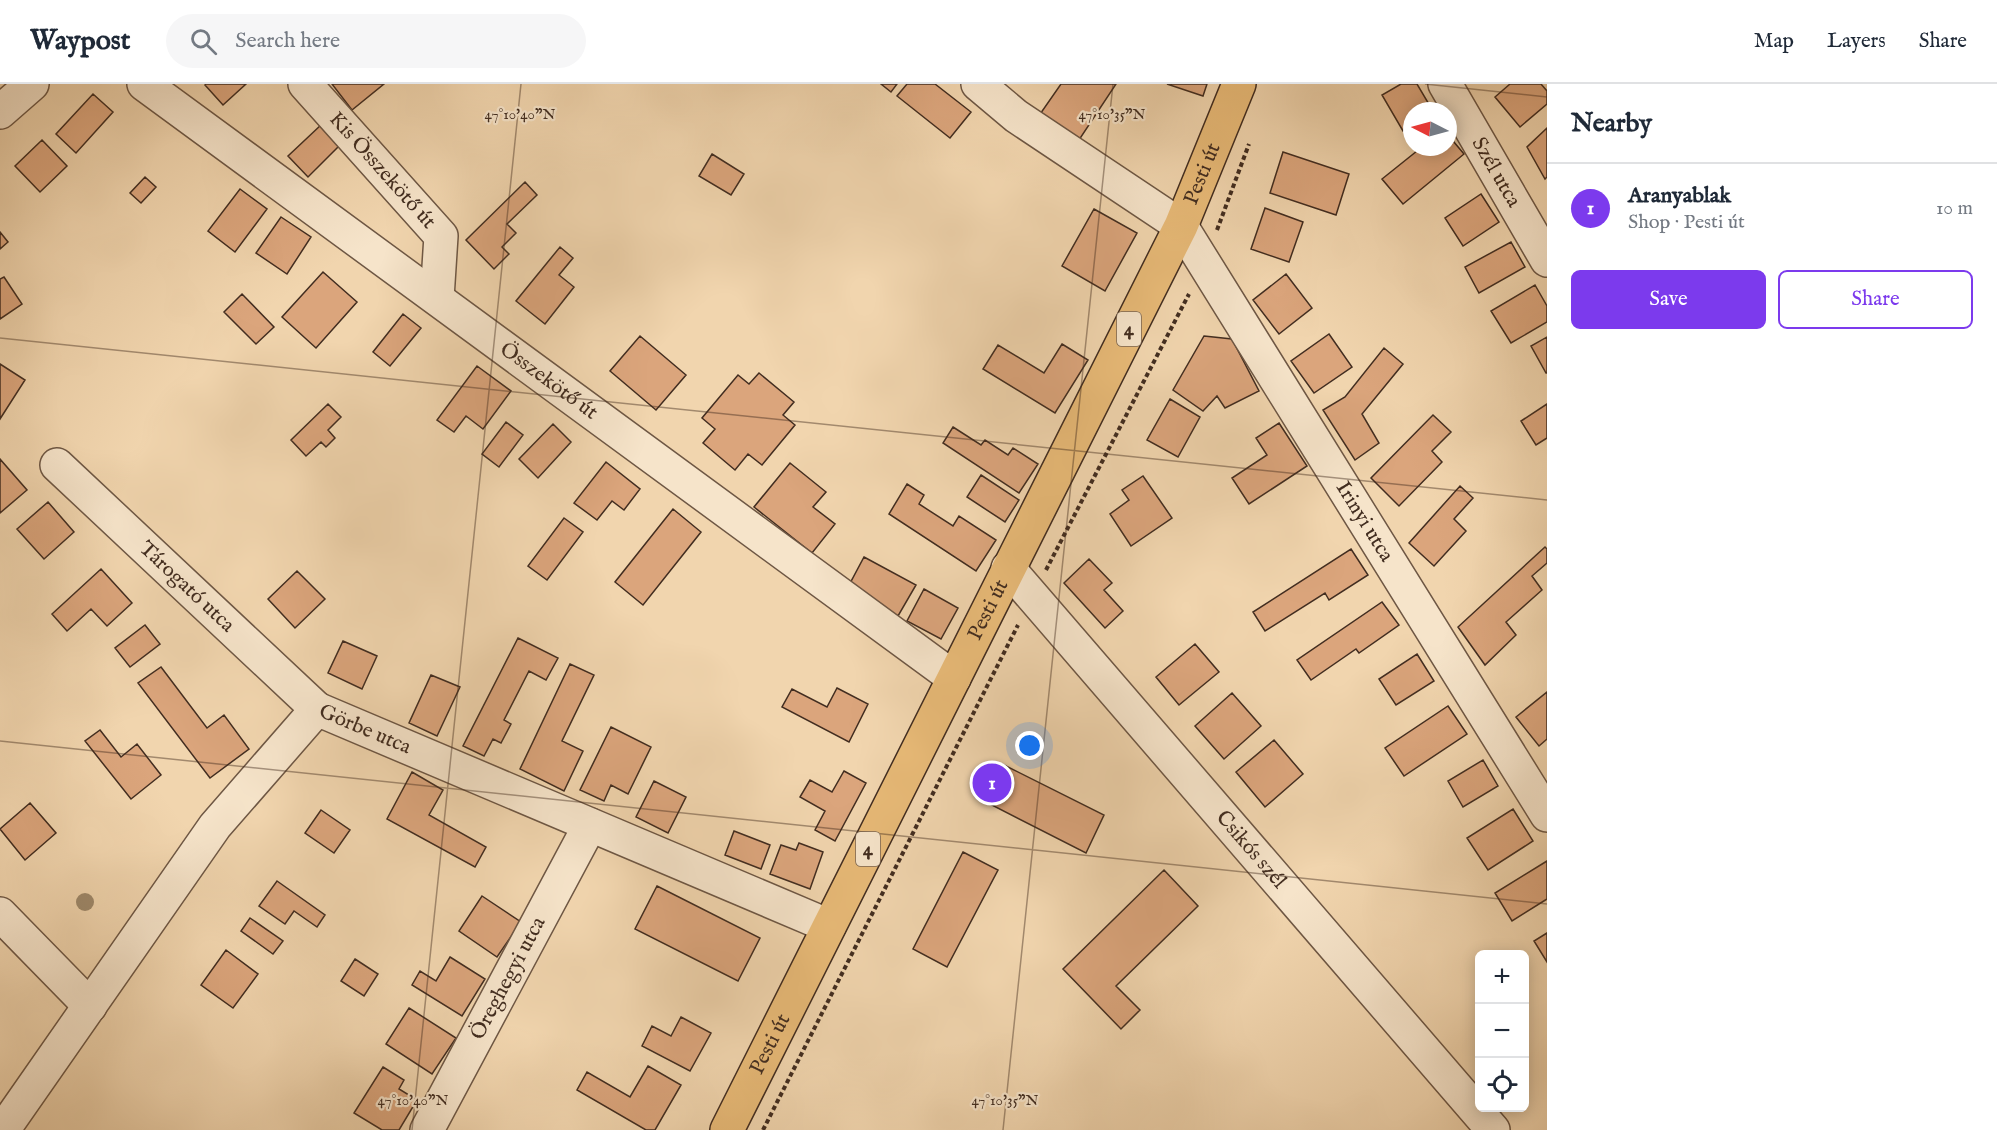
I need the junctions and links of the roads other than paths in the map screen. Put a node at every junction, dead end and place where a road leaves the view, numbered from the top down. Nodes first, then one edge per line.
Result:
1 (32, 84) edge
2 (144, 84) edge
3 (305, 84) edge
4 (978, 84) edge
5 (1239, 84) edge
6 (1445, 84) edge
7 (0, 112) edge
8 (1181, 226) junction
9 (1547, 260) edge
10 (437, 298) junction
11 (57, 465) dead end
12 (1008, 568) junction
13 (954, 678) junction
14 (317, 709) junction
15 (1547, 815) edge
16 (590, 825) junction
17 (0, 914) edge
18 (829, 926) junction
19 (90, 1006) junction
20 (3, 1130) edge
21 (427, 1130) edge
22 (727, 1130) edge
23 (1494, 1130) edge

1 - 7 street
2 - 10 street, Összekötő út
3 - 10 street, Kis Összekötő út
4 - 8 street
5 - 8 main road, Pesti út / 4
6 - 9 street, Szél utca
8 - 12 main road, Pesti út / 4
8 - 15 street, Irinyi utca
10 - 13 street, Összekötő út
11 - 14 street, Tárogató utca
12 - 13 main road, Pesti út / 4
12 - 23 street, Csikós szél
13 - 18 main road, Pesti út / 4
14 - 16 street, Görbe utca
14 - 19 street, Görbe utca
16 - 18 street, Görbe utca
16 - 21 street, Öreghegyi utca
17 - 19 street
18 - 22 main road, Pesti út / 4
19 - 20 street, Görbe utca

